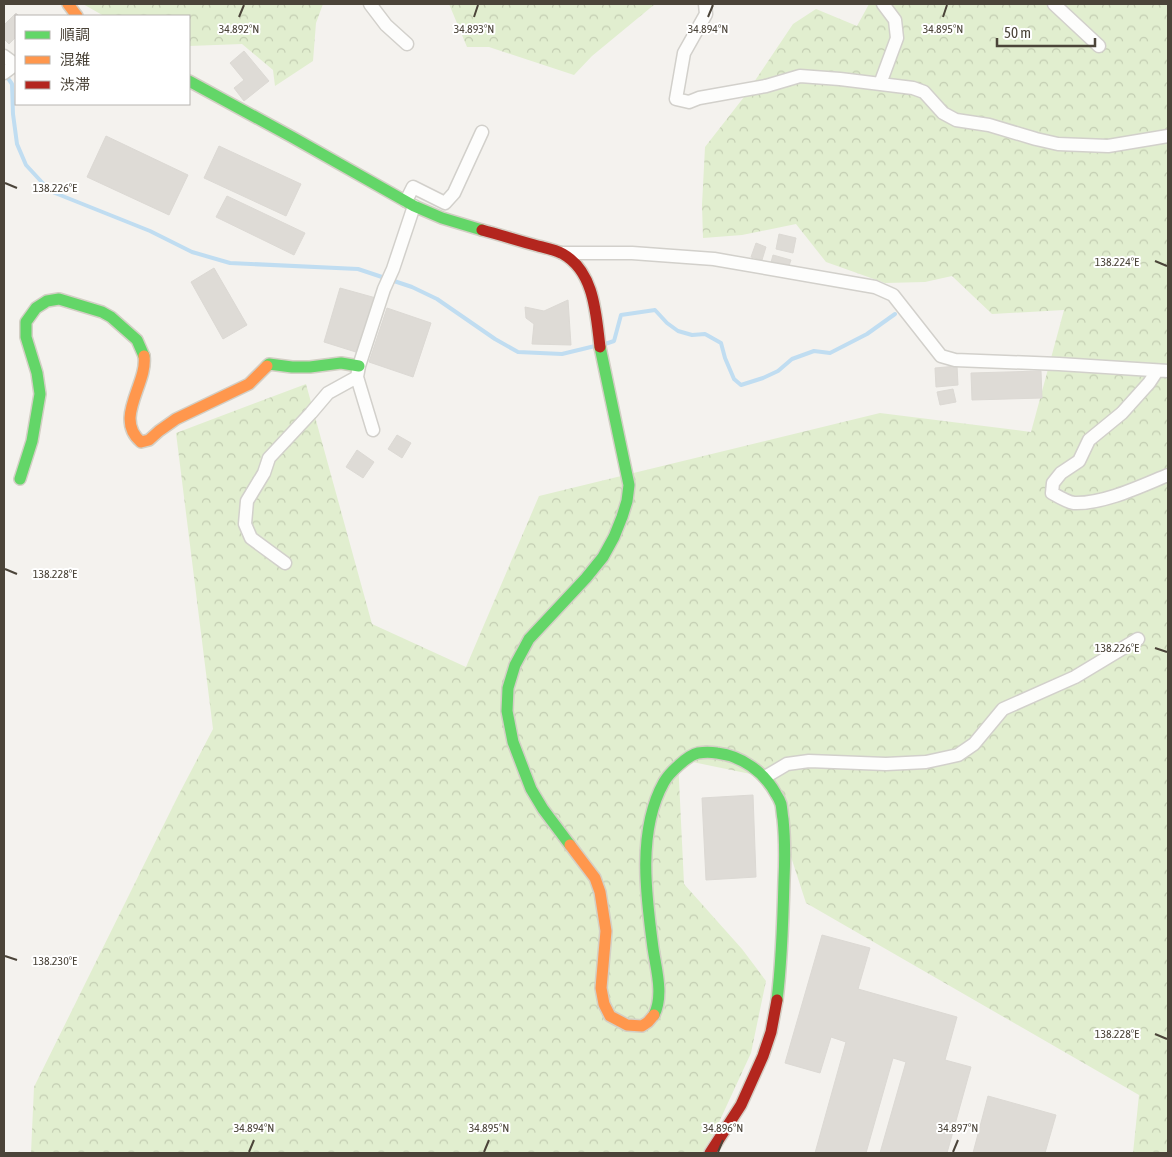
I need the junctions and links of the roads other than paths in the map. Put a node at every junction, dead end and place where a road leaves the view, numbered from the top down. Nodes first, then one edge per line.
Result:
1 (68, 4) edge
2 (370, 4) edge
3 (705, 4) edge
4 (883, 4) edge
5 (1054, 4) edge
6 (76, 15) edge
7 (407, 44) dead end
8 (1099, 46) dead end
9 (4, 56) edge
10 (12, 67) edge
11 (190, 82) edge
12 (880, 84) junction
13 (482, 132) dead end
14 (1168, 136) edge
15 (410, 203) junction
16 (562, 253) junction
17 (358, 371) junction
18 (1163, 371) edge
19 (373, 430) dead end
20 (1168, 475) edge
21 (20, 479) dead end
22 (285, 563) dead end
23 (1138, 639) dead end
24 (765, 777) junction
25 (710, 1153) edge

1 - 6 street
2 - 7 street
3 - 12 street
4 - 12 street
5 - 8 street
9 - 10 street
11 - 15 street
12 - 14 street
13 - 15 street
15 - 16 street
15 - 17 street
16 - 18 street
16 - 24 street
17 - 19 street
17 - 21 street
17 - 22 street
18 - 20 street
23 - 24 street
24 - 25 street

